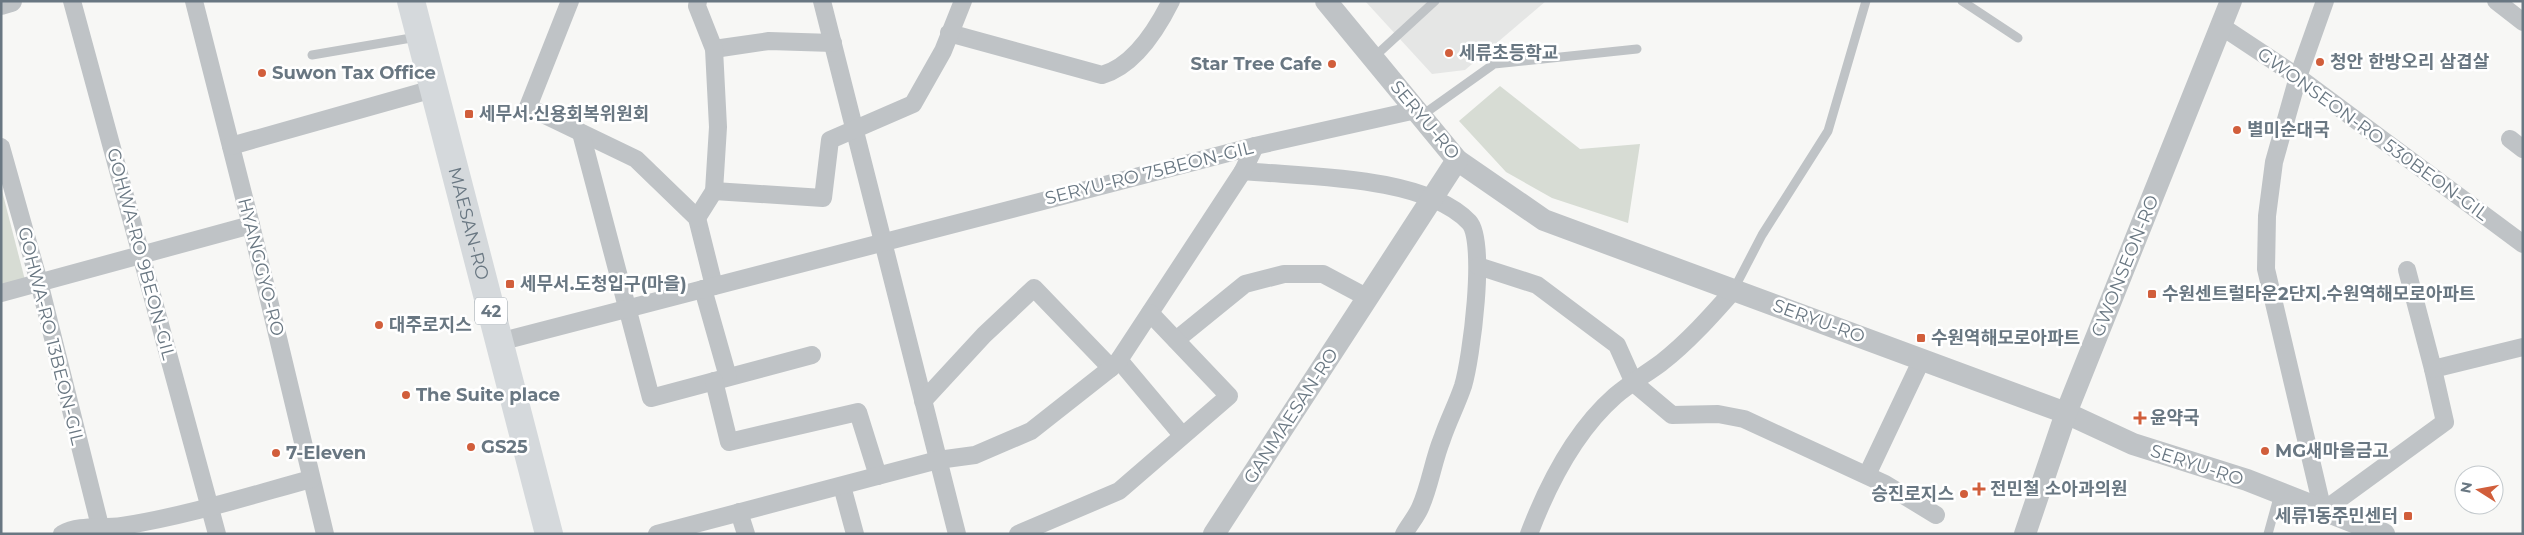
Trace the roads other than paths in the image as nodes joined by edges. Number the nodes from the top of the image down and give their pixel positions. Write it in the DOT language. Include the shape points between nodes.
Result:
graph roads {
  1 [pos="11,1"];
  2 [pos="72,1"];
  3 [pos="194,1"];
  4 [pos="411,1"];
  5 [pos="570,1"];
  6 [pos="698,1"];
  7 [pos="822,1"];
  8 [pos="963,1"];
  9 [pos="1171,1"];
  10 [pos="1326,1"];
  11 [pos="1435,1"];
  12 [pos="1866,1"];
  13 [pos="1962,1"];
  14 [pos="2232,1"];
  15 [pos="2325,1"];
  16 [pos="2496,1"];
  17 [pos="1,4"];
  18 [pos="2523,22"];
  19 [pos="2222,26"];
  20 [pos="949,34"];
  21 [pos="420,37"];
  22 [pos="2018,38"];
  23 [pos="833,43"];
  24 [pos="714,49"];
  25 [pos="1637,49"];
  26 [pos="312,55"];
  27 [pos="1373,58"];
  28 [pos="2298,77"];
  29 [pos="433,89"];
  30 [pos="1419,113"];
  31 [pos="854,129"];
  32 [pos="580,133"];
  33 [pos="230,146"];
  34 [pos="1255,146"];
  35 [pos="1,147"];
  36 [pos="1457,160"];
  37 [pos="4,165"];
  38 [pos="1243,171"];
  39 [pos="714,191"];
  40 [pos="1433,197"];
  41 [pos="697,218"];
  42 [pos="251,225"];
  43 [pos="883,242"];
  44 [pos="2523,244"];
  45 [pos="141,255"];
  46 [pos="1478,266"];
  47 [pos="2406,270"];
  48 [pos="39,282"];
  49 [pos="709,287"];
  50 [pos="1734,290"];
  51 [pos="1,293"];
  52 [pos="1368,298"];
  53 [pos="626,309"];
  54 [pos="1150,313"];
  55 [pos="1176,340"];
  56 [pos="499,342"];
  57 [pos="2523,346"];
  58 [pos="812,355"];
  59 [pos="1922,359"];
  60 [pos="1115,364"];
  61 [pos="2433,369"];
  62 [pos="721,379"];
  63 [pos="1634,383"];
  64 [pos="923,400"];
  65 [pos="2066,413"];
  66 [pos="1182,435"];
  67 [pos="938,460"];
  68 [pos="1867,475"];
  69 [pos="878,476"];
  70 [pos="311,479"];
  71 [pos="842,486"];
  72 [pos="2279,494"];
  73 [pos="209,507"];
  74 [pos="2323,511"];
  75 [pos="739,512"];
  76 [pos="1936,515"];
  77 [pos="101,530"];
  78 [pos="62,534"];
  79 [pos="217,534"];
  80 [pos="325,534"];
  81 [pos="549,534"];
  82 [pos="657,534"];
  83 [pos="746,534"];
  84 [pos="855,534"];
  85 [pos="957,534"];
  86 [pos="1018,534"];
  87 [pos="1214,534"];
  88 [pos="1404,534"];
  89 [pos="1529,534"];
  90 [pos="2025,534"];
  91 [pos="2268,534"];
  92 [pos="2384,534"];
  1 -- 17 [label="street"];
  2 -- 45 [label="street, GOHWA-RO 9BEON-GIL"];
  3 -- 33 [label="street, HYANGGYO-RO"];
  4 -- 21 [label="main road, MAESAN-RO / 42"];
  5 -- 32 [label="street" via="528,107"];
  6 -- 24 [label="street" via="697,6"];
  7 -- 23 [label="street"];
  8 -- 20 [label="street"];
  9 -- 20 [label="street" via="1161,21 1132,57 1115,72 1102,75"];
  10 -- 27 [label="street, SERYU-RO"];
  11 -- 27 [label="lane"];
  12 -- 50 [label="lane" via="1828,131 1762,235"];
  13 -- 22 [label="lane"];
  14 -- 19 [label="street, GWONSEON-RO"];
  15 -- 28 [label="street"];
  16 -- 18 [label="street"];
  19 -- 28 [label="street, GWONSEON-RO 530BEON-GIL"];
  19 -- 65 [label="street, GWONSEON-RO"];
  20 -- 31 [label="street" via="913,104"];
  21 -- 26 [label="lane"];
  21 -- 29 [label="main road, MAESAN-RO / 42"];
  23 -- 24 [label="street" via="769,41"];
  23 -- 31 [label="street"];
  24 -- 39 [label="street" via="718,127"];
  25 -- 30 [label="lane" via="1494,64"];
  27 -- 30 [label="street, SERYU-RO"];
  28 -- 44 [label="street, GWONSEON-RO 530BEON-GIL"];
  28 -- 74 [label="street" via="2274,162 2267,216 2266,269"];
  29 -- 33 [label="street"];
  29 -- 56 [label="main road, MAESAN-RO / 42"];
  30 -- 34 [label="street, SERYU-RO 75BEON-GIL"];
  30 -- 36 [label="street, SERYU-RO"];
  31 -- 39 [label="street" via="830,140 823,198"];
  31 -- 43 [label="street"];
  32 -- 41 [label="street" via="636,159"];
  32 -- 53 [label="street"];
  33 -- 42 [label="street, HYANGGYO-RO"];
  34 -- 38 [label="street"];
  34 -- 43 [label="street, SERYU-RO 75BEON-GIL"];
  35 -- 37 [label="street, GOHWA-RO 13BEON-GIL"];
  36 -- 40 [label="street, GANMAESAN-RO"];
  36 -- 50 [label="street, SERYU-RO" via="1544,220"];
  37 -- 48 [label="street, GOHWA-RO 13BEON-GIL"];
  38 -- 40 [label="street" via="1339,179 1402,188"];
  38 -- 54 [label="street"];
  39 -- 41 [label="street"];
  40 -- 46 [label="street" via="1470,223"];
  40 -- 52 [label="street, GANMAESAN-RO"];
  41 -- 49 [label="street"];
  42 -- 45 [label="street"];
  42 -- 70 [label="street, HYANGGYO-RO"];
  43 -- 49 [label="street, SERYU-RO 75BEON-GIL"];
  43 -- 64 [label="street"];
  45 -- 48 [label="street"];
  45 -- 73 [label="street, GOHWA-RO 9BEON-GIL"];
  46 -- 63 [label="street" via="1537,285 1564,304 1617,345"];
  46 -- 88 [label="street" via="1473,335 1463,385 1441,440 1420,509"];
  47 -- 61 [label="street"];
  48 -- 51 [label="street"];
  48 -- 77 [label="street, GOHWA-RO 13BEON-GIL"];
  49 -- 53 [label="street, SERYU-RO 75BEON-GIL"];
  49 -- 62 [label="street"];
  50 -- 59 [label="street, SERYU-RO"];
  50 -- 63 [label="street" via="1663,361"];
  52 -- 55 [label="street" via="1323,274 1284,274 1245,284"];
  52 -- 87 [label="street, GANMAESAN-RO"];
  53 -- 56 [label="street, SERYU-RO 75BEON-GIL"];
  53 -- 62 [label="street" via="651,398"];
  54 -- 55 [label="street"];
  54 -- 60 [label="street"];
  55 -- 66 [label="street" via="1229,396"];
  56 -- 81 [label="main road, MAESAN-RO / 42"];
  57 -- 61 [label="street"];
  58 -- 62 [label="street"];
  59 -- 65 [label="street, SERYU-RO"];
  59 -- 68 [label="street"];
  60 -- 64 [label="street" via="1034,288"];
  60 -- 66 [label="street"];
  60 -- 67 [label="street" via="1031,431 975,455"];
  61 -- 74 [label="street" via="2446,422"];
  62 -- 69 [label="street" via="729,442 858,412"];
  63 -- 68 [label="street" via="1672,415 1718,414 1744,419"];
  63 -- 89 [label="street" via="1615,396 1575,443 1546,491"];
  64 -- 67 [label="street"];
  65 -- 72 [label="street, SERYU-RO" via="2133,444 2246,480"];
  65 -- 90 [label="street, GWONSEON-RO"];
  66 -- 86 [label="street" via="1119,490"];
  67 -- 69 [label="street"];
  67 -- 85 [label="street"];
  68 -- 76 [label="street"];
  69 -- 71 [label="street"];
  70 -- 73 [label="street"];
  70 -- 80 [label="street, HYANGGYO-RO"];
  71 -- 75 [label="street"];
  71 -- 84 [label="street"];
  72 -- 74 [label="street, SERYU-RO"];
  72 -- 91 [label="lane"];
  73 -- 77 [label="street"];
  73 -- 79 [label="street, GOHWA-RO 9BEON-GIL"];
  74 -- 92 [label="street, SERYU-RO"];
  75 -- 82 [label="street"];
  75 -- 83 [label="street"];
  77 -- 78 [label="street" via="70,529"];
}
